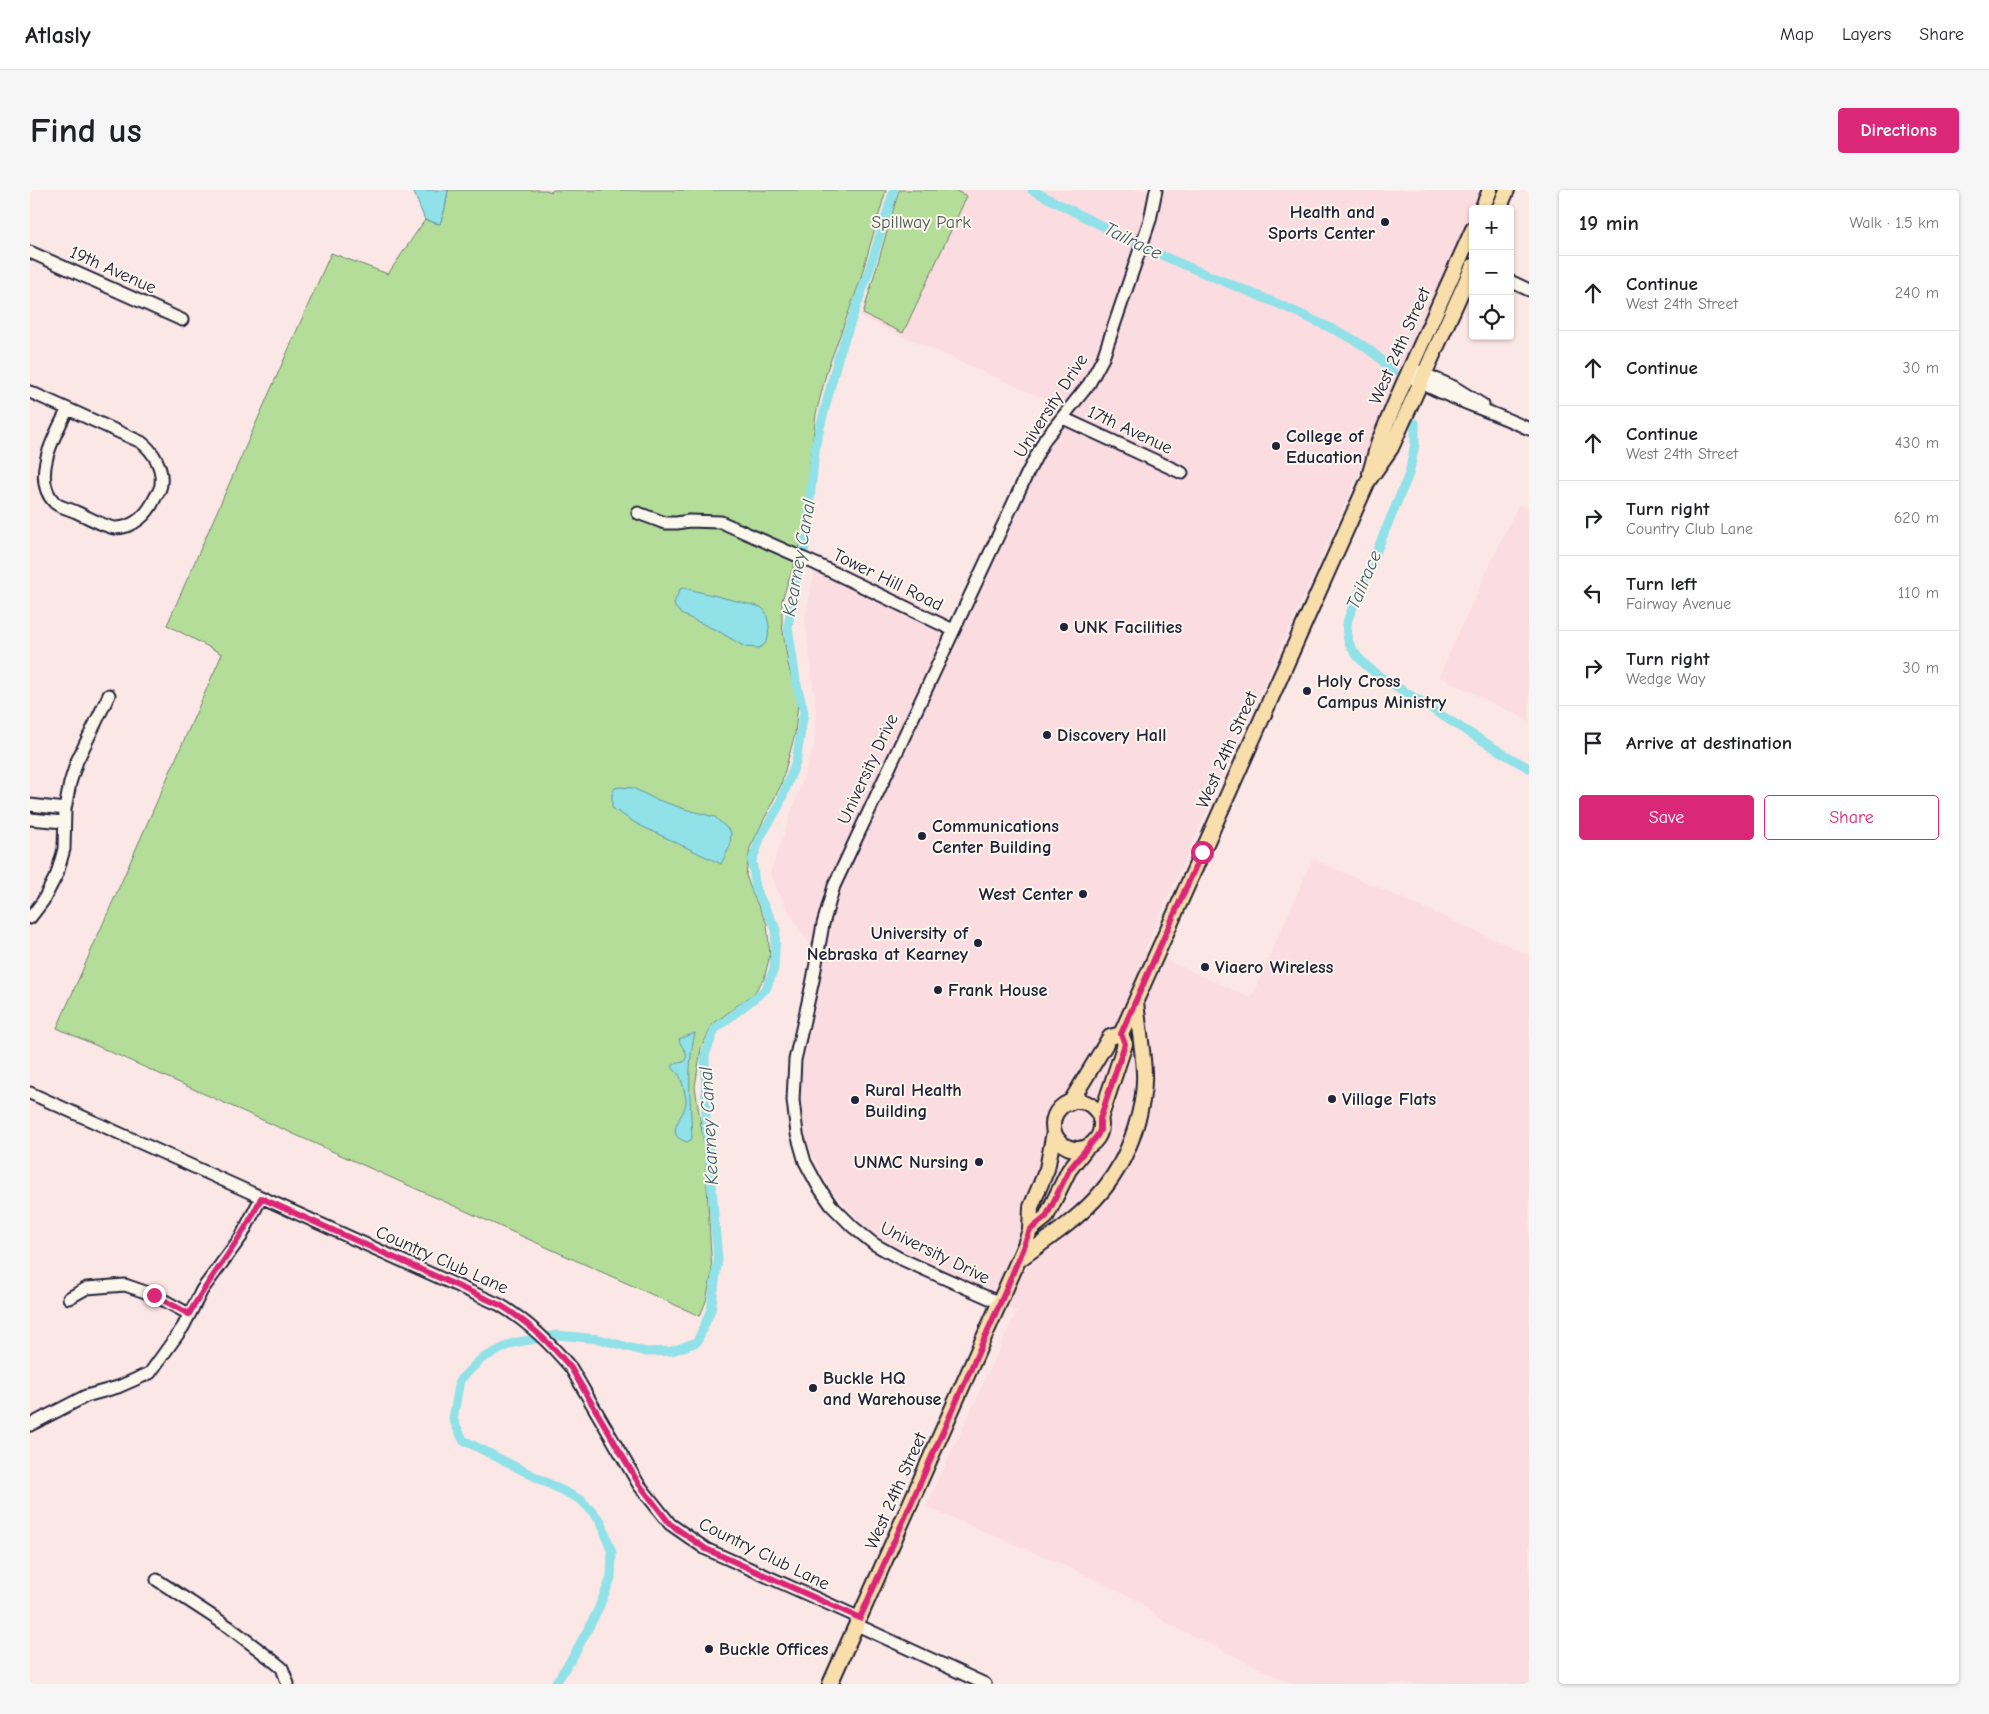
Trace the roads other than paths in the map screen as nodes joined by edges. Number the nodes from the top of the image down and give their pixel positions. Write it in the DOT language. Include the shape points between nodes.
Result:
graph roads {
  1 [pos="1156,190"];
  2 [pos="1490,190"];
  3 [pos="1507,190"];
  4 [pos="1484,205"];
  5 [pos="1501,205"];
  6 [pos="1469,237"];
  7 [pos="1463,250"];
  8 [pos="30,252"];
  9 [pos="1469,258"];
  10 [pos="1469,273"];
  11 [pos="1514,283"];
  12 [pos="1529,290"];
  13 [pos="182,320"];
  14 [pos="1408,371"];
  15 [pos="1423,378"];
  16 [pos="30,392"];
  17 [pos="68,409"];
  18 [pos="1063,418"];
  19 [pos="1529,429"];
  20 [pos="1182,473"];
  21 [pos="1368,481"];
  22 [pos="638,514"];
  23 [pos="953,630"];
  24 [pos="109,695"];
  25 [pos="30,805"];
  26 [pos="65,809"];
  27 [pos="30,819"];
  28 [pos="64,822"];
  29 [pos="30,918"];
  30 [pos="1136,1000"];
  31 [pos="1121,1034"];
  32 [pos="30,1093"];
  33 [pos="1070,1103"];
  34 [pos="1100,1119"];
  35 [pos="1054,1132"];
  36 [pos="1087,1147"];
  37 [pos="261,1198"];
  38 [pos="1030,1230"];
  39 [pos="1019,1260"];
  40 [pos="69,1298"];
  41 [pos="1000,1303"];
  42 [pos="189,1314"];
  43 [pos="30,1425"];
  44 [pos="157,1580"];
  45 [pos="858,1622"];
  46 [pos="288,1684"];
  47 [pos="830,1684"];
  48 [pos="985,1684"];
  1 -- 18 [label="street, University Drive" via="1146,232 1103,358 1089,384"];
  2 -- 4 [label="main road"];
  3 -- 5 [label="main road"];
  6 -- 7 [label="main road, West 24th Street"];
  7 -- 9 [label="street"];
  7 -- 14 [label="main road, West 24th Street"];
  8 -- 13 [label="street, 19th Avenue"];
  10 -- 15 [label="main road, West 24th Street"];
  11 -- 12 [label="street"];
  14 -- 15 [label="street"];
  14 -- 21 [label="main road, West 24th Street" via="1379,441"];
  15 -- 19 [label="street" via="1451,398"];
  15 -- 21 [label="main road, West 24th Street" via="1391,448"];
  16 -- 17 [label="street"];
  17 -- 17 [label="street" via="47,451 41,471 44,488 55,503 114,528 141,519 151,508 162,485 161,472 150,448"];
  18 -- 20 [label="street, 17th Avenue"];
  18 -- 23 [label="street, University Drive" via="1045,439"];
  21 -- 30 [label="main road, West 24th Street"];
  22 -- 23 [label="street, Tower Hill Road" via="665,523 689,520 721,522"];
  23 -- 41 [label="street, University Drive" via="834,886 822,924 795,1060 793,1100 797,1134 805,1162 841,1216 886,1252"];
  24 -- 26 [label="street" via="77,761"];
  25 -- 26 [label="street"];
  26 -- 28 [label="street"];
  27 -- 28 [label="street"];
  28 -- 29 [label="street" via="64,849 58,874"];
  30 -- 31 [label="main road, West 24th Street"];
  30 -- 39 [label="main road" via="1144,1089 1142,1107 1128,1150 1114,1176 1092,1204"];
  31 -- 33 [label="main road, West 24th Street" via="1110,1037"];
  31 -- 34 [label="main road, West 24th Street" via="1125,1044"];
  32 -- 37 [label="street, Country Club Lane"];
  33 -- 34 [label="main road" via="1087,1104"];
  33 -- 35 [label="main road" via="1057,1112"];
  34 -- 36 [label="main road" via="1100,1130"];
  35 -- 36 [label="main road" via="1067,1147"];
  35 -- 38 [label="main road, West 24th Street" via="1047,1169 1031,1207"];
  36 -- 38 [label="main road, West 24th Street" via="1069,1170 1046,1217"];
  37 -- 42 [label="street" via="241,1237 202,1290"];
  37 -- 45 [label="street, Country Club Lane" via="516,1314 571,1368 639,1484 670,1524 706,1549"];
  38 -- 39 [label="main road, West 24th Street"];
  39 -- 41 [label="main road, West 24th Street"];
  40 -- 42 [label="street" via="87,1288 125,1285 154,1295"];
  41 -- 45 [label="main road, West 24th Street"];
  42 -- 43 [label="street" via="150,1373 86,1396"];
  44 -- 46 [label="street" via="271,1658 282,1668"];
  45 -- 47 [label="main road, West 24th Street"];
  45 -- 48 [label="street, Country Club Lane"];
}
